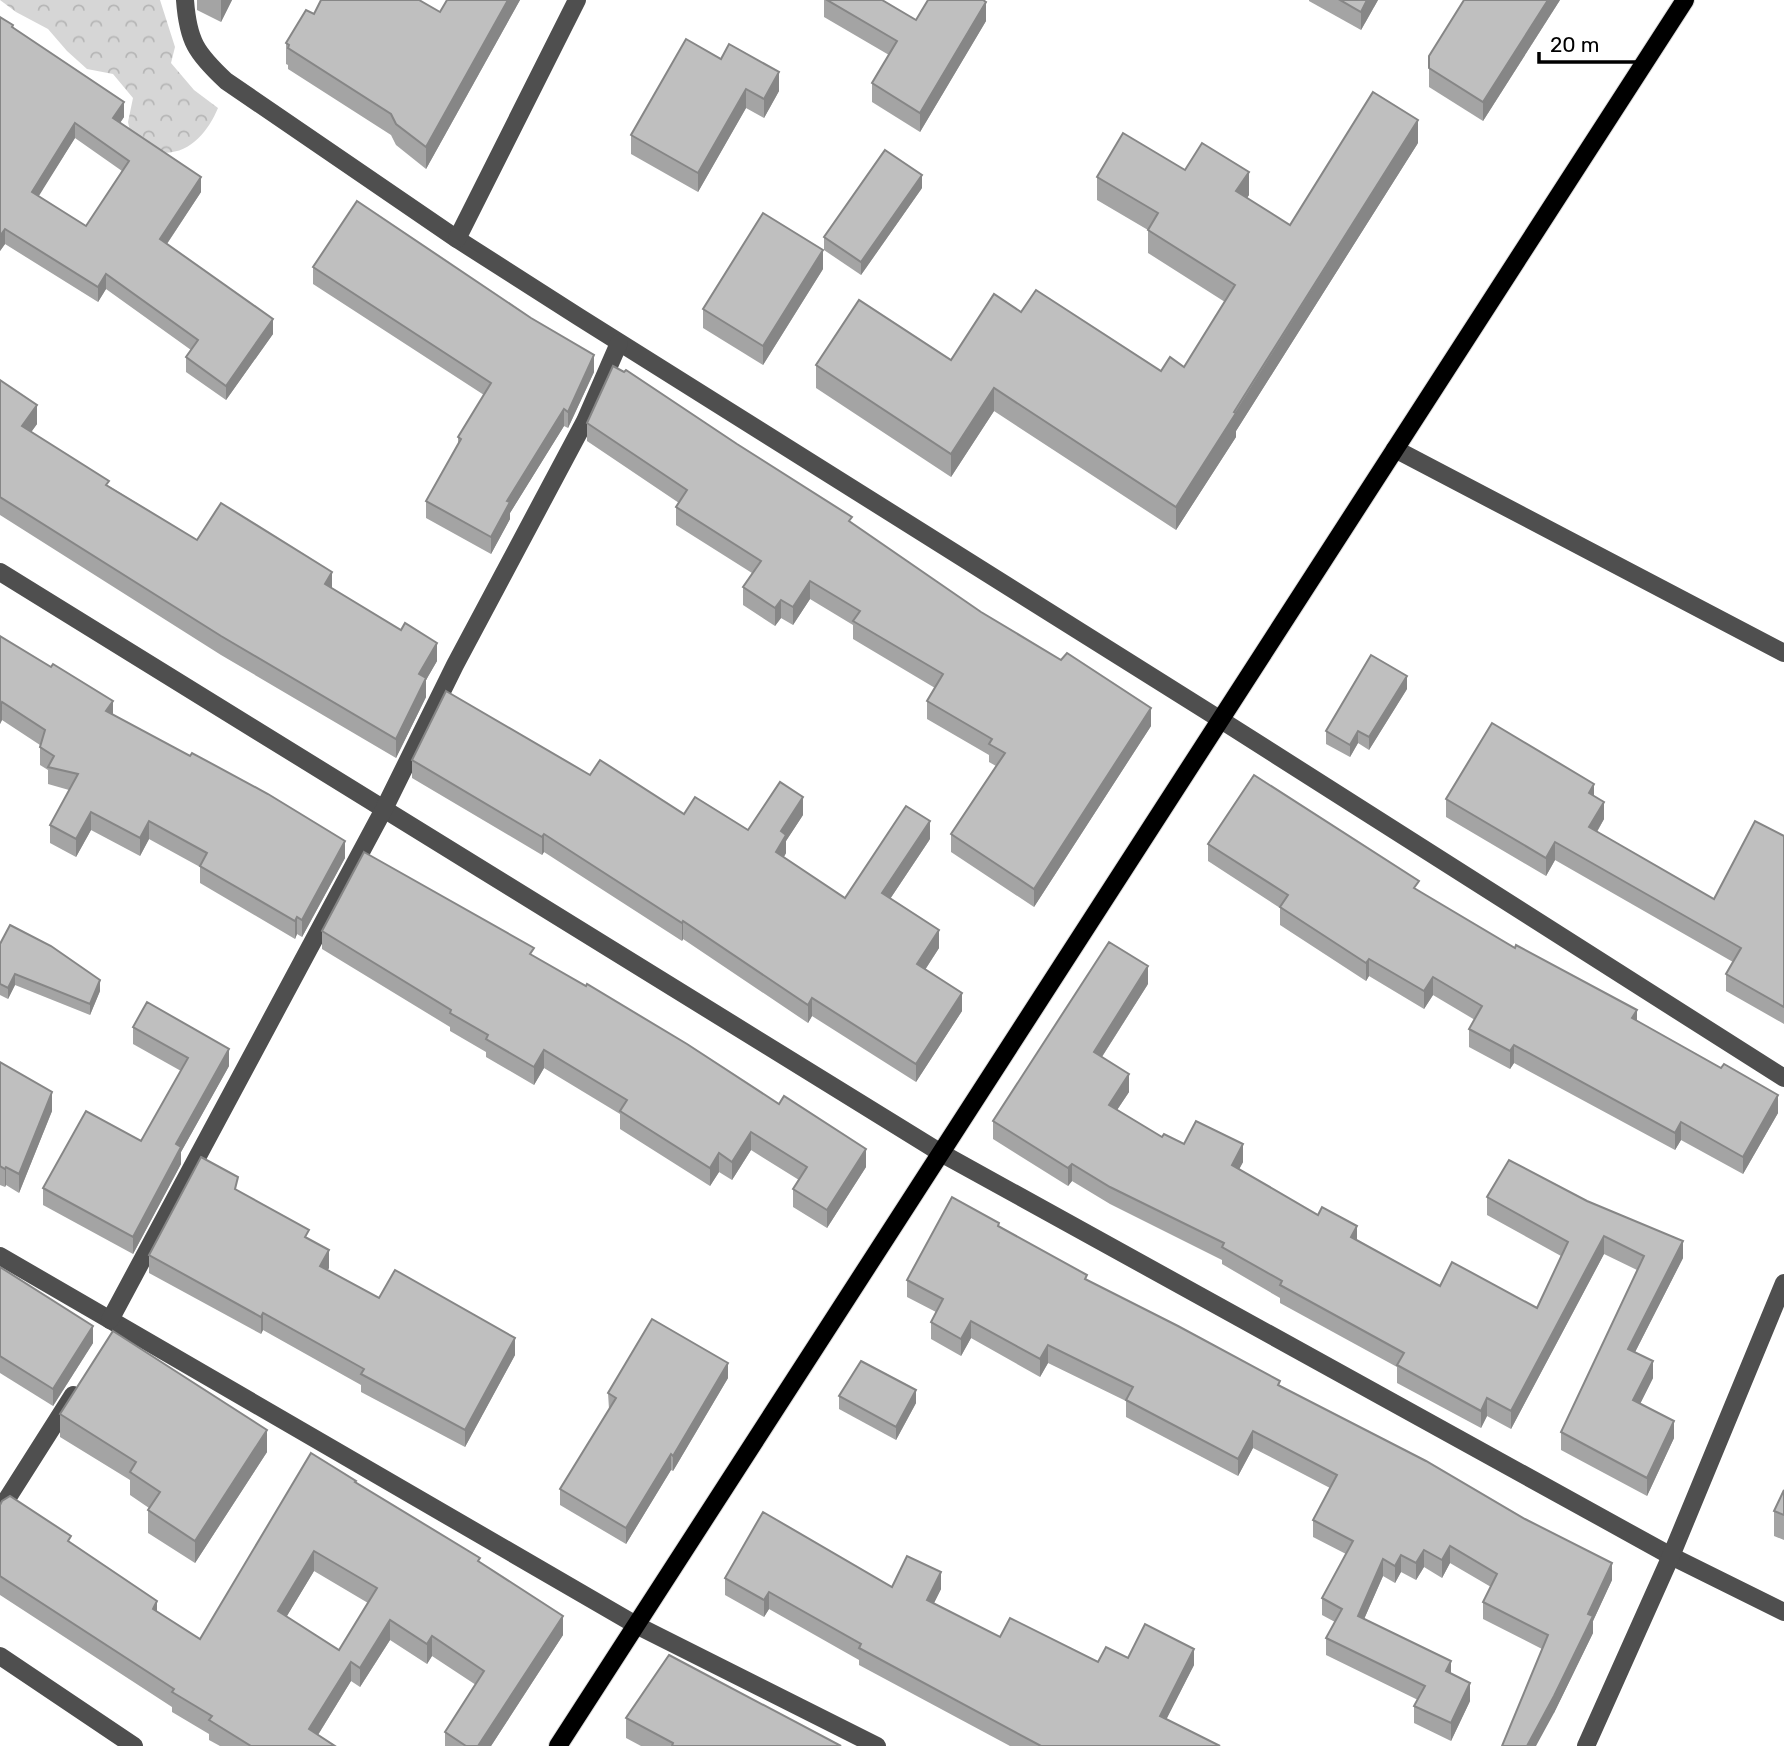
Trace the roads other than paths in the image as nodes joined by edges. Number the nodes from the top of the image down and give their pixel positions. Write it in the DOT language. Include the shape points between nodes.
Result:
graph roads {
  1 [pos="185,0"];
  2 [pos="576,0"];
  3 [pos="1685,0"];
  4 [pos="457,239"];
  5 [pos="619,343"];
  6 [pos="1395,449"];
  7 [pos="0,572"];
  8 [pos="1784,653"];
  9 [pos="1221,720"];
  10 [pos="383,809"];
  11 [pos="1784,1078"];
  12 [pos="941,1153"];
  13 [pos="0,1256"];
  14 [pos="1784,1283"];
  15 [pos="113,1327"];
  16 [pos="81,1383"];
  17 [pos="0,1510"];
  18 [pos="1671,1556"];
  19 [pos="1784,1612"];
  20 [pos="636,1625"];
  21 [pos="0,1656"];
  22 [pos="134,1746"];
  23 [pos="558,1746"];
  24 [pos="877,1746"];
  25 [pos="1587,1746"];
  1 -- 4 [label="street" via="187,28 203,60 226,81"];
  2 -- 4 [label="street"];
  3 -- 6 [label="main road"];
  4 -- 5 [label="street"];
  5 -- 9 [label="street"];
  5 -- 10 [label="street" via="585,421"];
  6 -- 8 [label="street"];
  6 -- 9 [label="main road"];
  7 -- 10 [label="street"];
  9 -- 11 [label="street"];
  9 -- 12 [label="main road"];
  10 -- 12 [label="street"];
  10 -- 15 [label="street"];
  12 -- 18 [label="street"];
  12 -- 20 [label="main road"];
  13 -- 15 [label="street"];
  14 -- 18 [label="street"];
  15 -- 20 [label="street"];
  16 -- 17 [label="street"];
  18 -- 19 [label="street"];
  18 -- 25 [label="street"];
  20 -- 23 [label="main road"];
  20 -- 24 [label="street"];
  21 -- 22 [label="street"];
}
